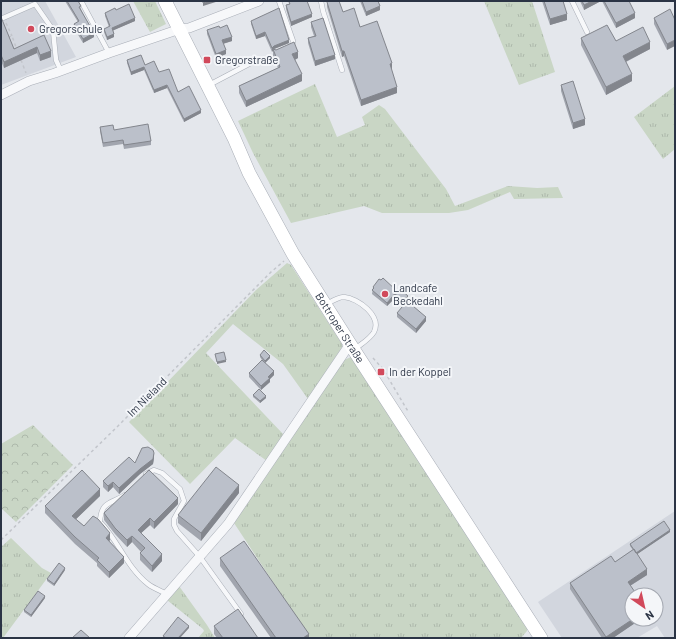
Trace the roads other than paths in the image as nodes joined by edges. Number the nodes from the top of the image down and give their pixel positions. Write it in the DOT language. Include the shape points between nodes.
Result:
graph roads {
  1 [pos="81,1"];
  2 [pos="165,1"];
  3 [pos="259,1"];
  4 [pos="279,1"];
  5 [pos="321,1"];
  6 [pos="572,1"];
  7 [pos="3,18"];
  8 [pos="180,30"];
  9 [pos="587,32"];
  10 [pos="286,49"];
  11 [pos="109,53"];
  12 [pos="249,64"];
  13 [pos="342,70"];
  14 [pos="60,71"];
  15 [pos="207,86"];
  16 [pos="1,95"];
  17 [pos="326,305"];
  18 [pos="355,346"];
  19 [pos="142,477"];
  20 [pos="130,491"];
  21 [pos="200,557"];
  22 [pos="167,594"];
  23 [pos="245,619"];
  24 [pos="537,636"];
  25 [pos="129,638"];
  1 -- 11 [label="lane"];
  2 -- 8 [label="main road, Bottroper Straße"];
  3 -- 8 [label="street"];
  4 -- 10 [label="lane" via="293,41 291,47"];
  5 -- 13 [label="lane"];
  6 -- 9 [label="lane"];
  7 -- 14 [label="lane" via="35,4 52,30"];
  8 -- 11 [label="street"];
  8 -- 15 [label="main road, Bottroper Straße"];
  11 -- 14 [label="street"];
  12 -- 15 [label="lane"];
  14 -- 16 [label="street" via="30,81"];
  15 -- 17 [label="main road, Bottroper Straße" via="293,254"];
  17 -- 18 [label="main road, Bottroper Straße"];
  17 -- 18 [label="lane" via="343,297 352,299 369,311 376,327 373,333"];
  18 -- 21 [label="street" via="328,376 228,524"];
  18 -- 24 [label="main road, Bottroper Straße"];
  19 -- 21 [label="lane" via="154,470 162,472 180,489 184,501 174,519 174,525"];
  20 -- 22 [label="lane" via="108,503 102,510 100,522 109,531 133,569 148,584"];
  21 -- 22 [label="street"];
  21 -- 23 [label="lane"];
  22 -- 25 [label="street"];
}
